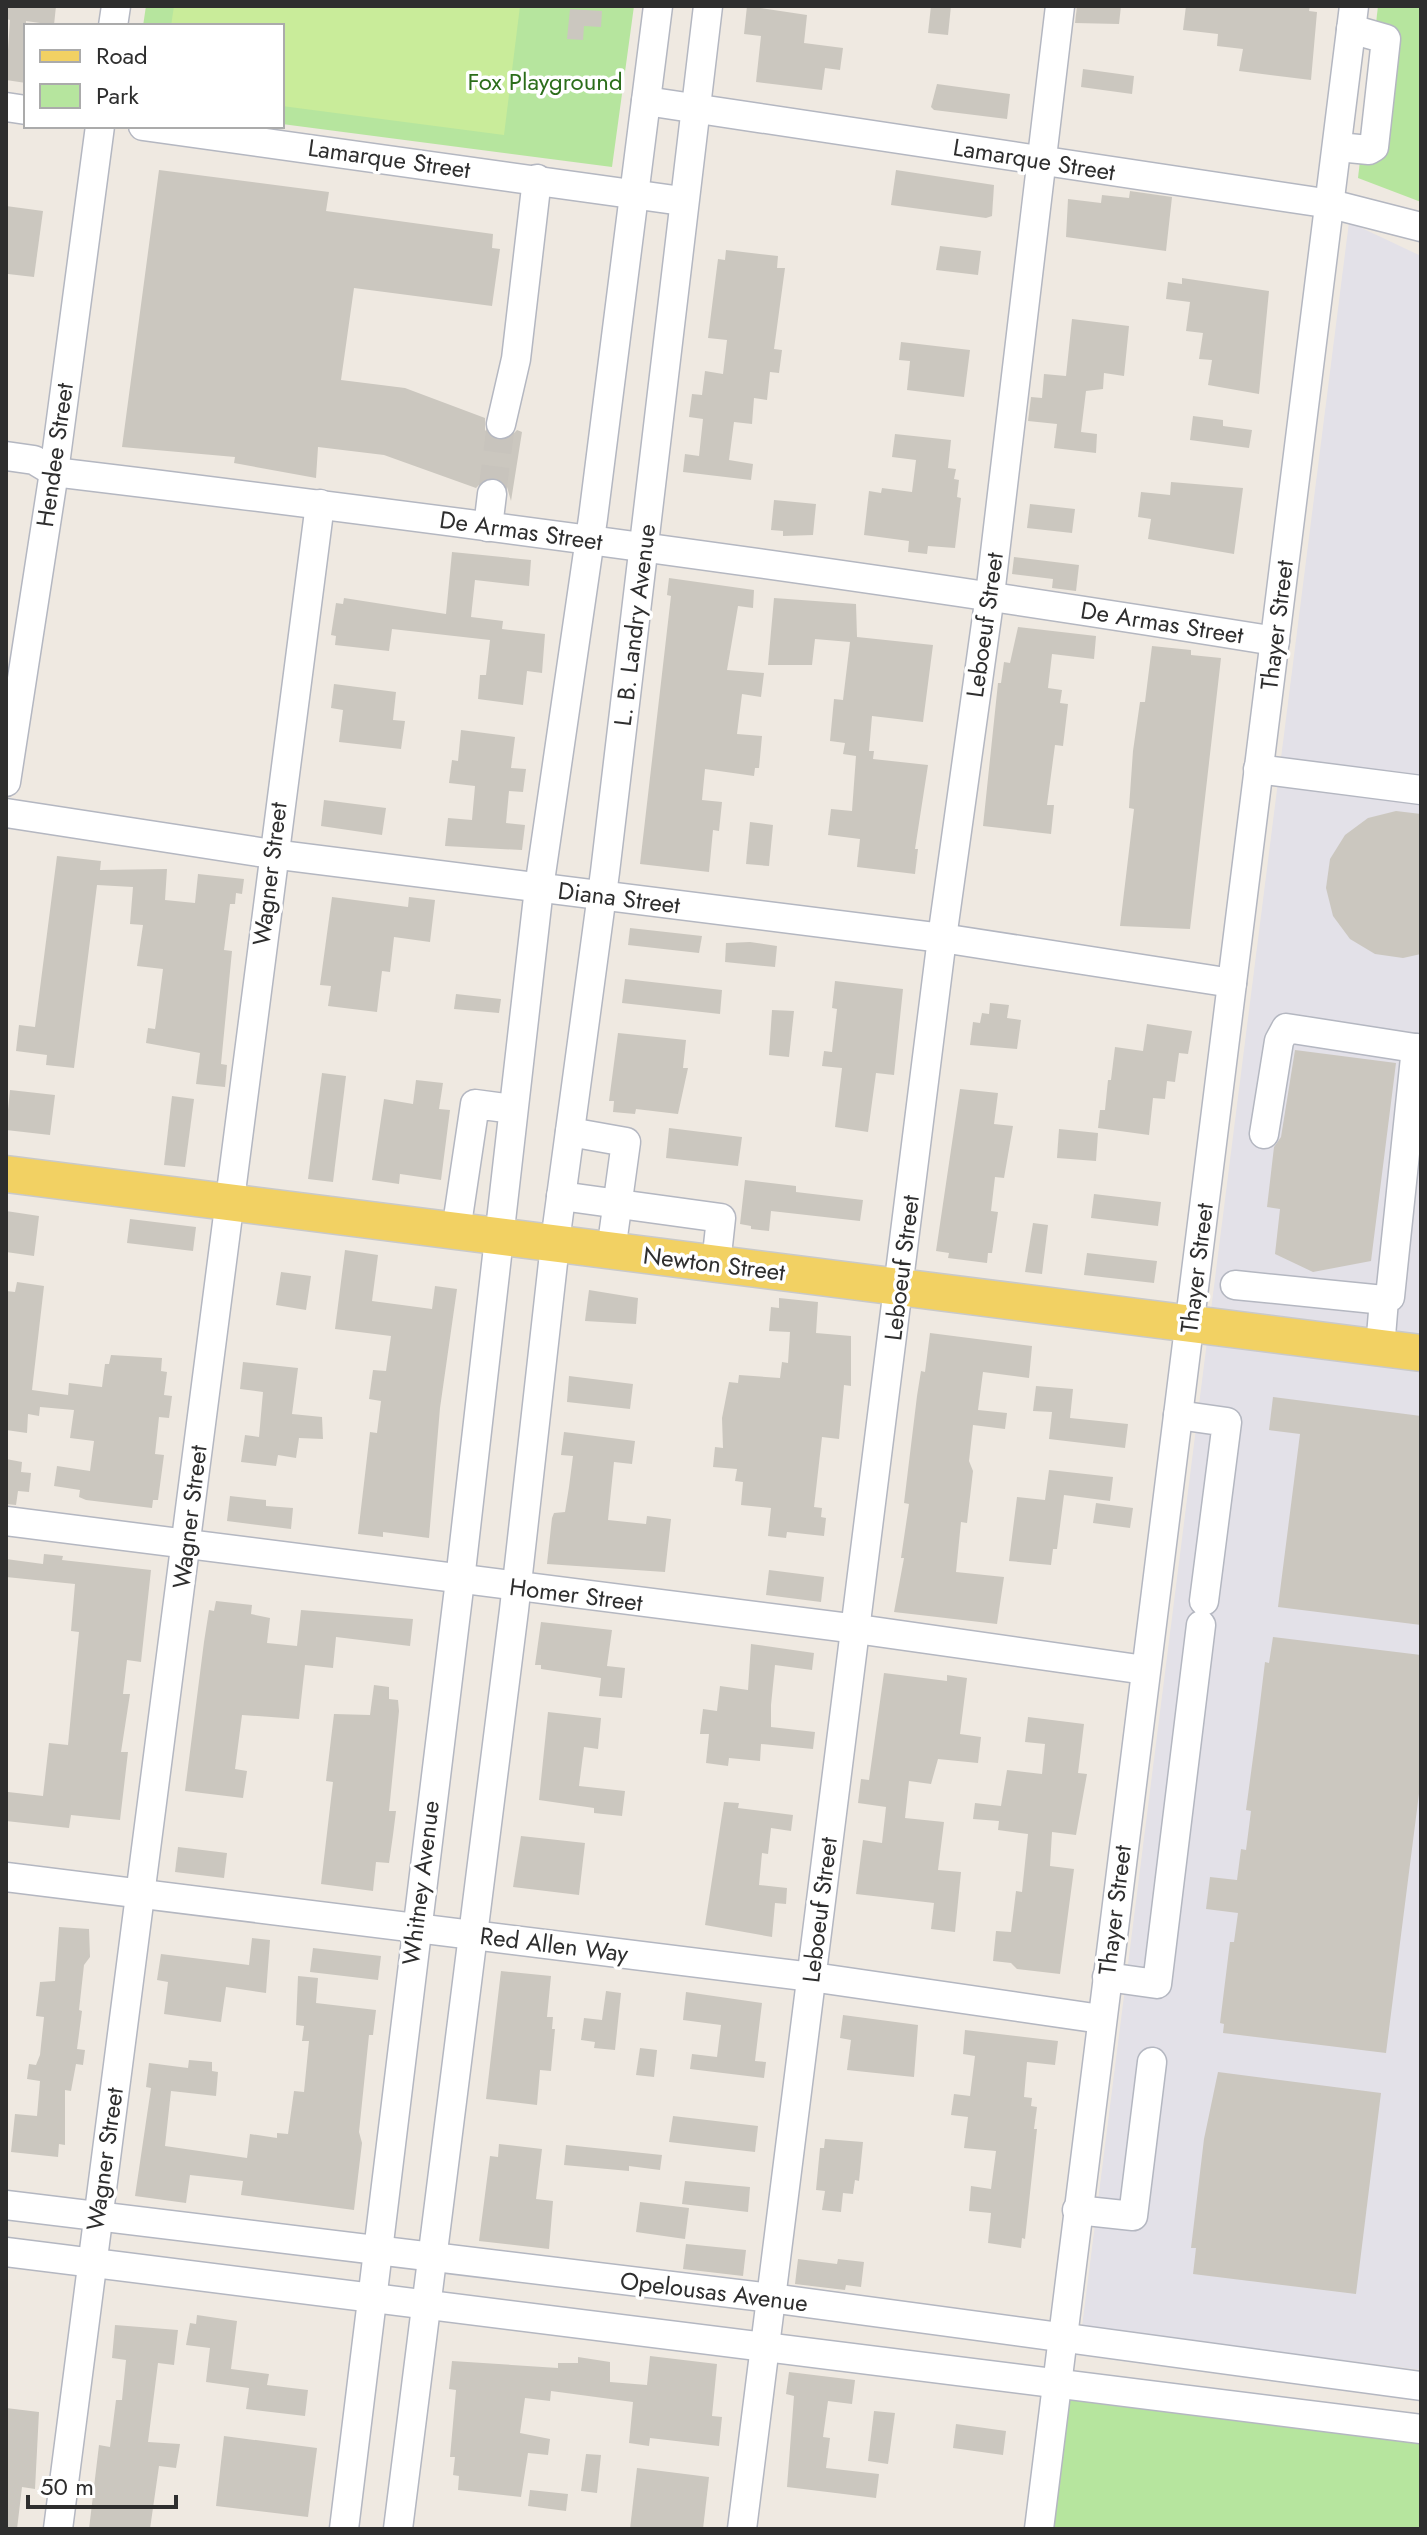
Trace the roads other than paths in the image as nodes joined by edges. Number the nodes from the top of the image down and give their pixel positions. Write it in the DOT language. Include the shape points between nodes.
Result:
graph roads {
  1 [pos="658,6"];
  2 [pos="708,6"];
  3 [pos="1060,6"];
  4 [pos="1352,17"];
  5 [pos="646,101"];
  6 [pos="695,108"];
  7 [pos="100,128"];
  8 [pos="158,128"];
  9 [pos="1338,147"];
  10 [pos="1040,161"];
  11 [pos="537,179"];
  12 [pos="634,193"];
  13 [pos="682,201"];
  14 [pos="1331,204"];
  15 [pos="1421,227"];
  16 [pos="501,424"];
  17 [pos="6,456"];
  18 [pos="54,472"];
  19 [pos="492,494"];
  20 [pos="320,504"];
  21 [pos="488,527"];
  22 [pos="589,540"];
  23 [pos="644,548"];
  24 [pos="990,595"];
  25 [pos="1275,641"];
  26 [pos="1258,769"];
  27 [pos="6,782"];
  28 [pos="1421,790"];
  29 [pos="6,813"];
  30 [pos="272,854"];
  31 [pos="539,888"];
  32 [pos="602,896"];
  33 [pos="942,938"];
  34 [pos="1232,983"];
  35 [pos="1418,1048"];
  36 [pos="513,1109"];
  37 [pos="570,1132"];
  38 [pos="1264,1134"];
  39 [pos="6,1174"];
  40 [pos="561,1196"];
  41 [pos="230,1203"];
  42 [pos="617,1203"];
  43 [pos="456,1231"];
  44 [pos="498,1237"];
  45 [pos="555,1244"];
  46 [pos="611,1251"];
  47 [pos="716,1264"];
  48 [pos="1235,1285"];
  49 [pos="900,1287"];
  50 [pos="1311,1294"];
  51 [pos="1384,1300"];
  52 [pos="1189,1324"];
  53 [pos="1306,1339"];
  54 [pos="1380,1348"];
  55 [pos="1421,1353"];
  56 [pos="1178,1415"];
  57 [pos="6,1521"];
  58 [pos="187,1544"];
  59 [pos="460,1580"];
  60 [pos="517,1588"];
  61 [pos="857,1629"];
  62 [pos="1145,1670"];
  63 [pos="6,1877"];
  64 [pos="140,1893"];
  65 [pos="415,1929"];
  66 [pos="473,1935"];
  67 [pos="812,1977"];
  68 [pos="1107,1977"];
  69 [pos="1101,2019"];
  70 [pos="1152,2062"];
  71 [pos="6,2205"];
  72 [pos="1077,2210"];
  73 [pos="98,2217"];
  74 [pos="377,2250"];
  75 [pos="6,2252"];
  76 [pos="430,2257"];
  77 [pos="92,2263"];
  78 [pos="372,2297"];
  79 [pos="771,2298"];
  80 [pos="424,2303"];
  81 [pos="1062,2339"];
  82 [pos="766,2346"];
  83 [pos="1057,2384"];
  84 [pos="1421,2386"];
  85 [pos="1421,2429"];
  86 [pos="58,2529"];
  87 [pos="344,2529"];
  88 [pos="398,2529"];
  89 [pos="742,2529"];
  90 [pos="1039,2529"];
  1 -- 5 [label="street"];
  2 -- 6 [label="street, L. B. Landry Avenue"];
  3 -- 10 [label="street, Leboeuf Street"];
  4 -- 9 [label="street, Thayer Street"];
  4 -- 9 [label="street" via="1386,39 1374,147"];
  5 -- 6 [label="street, Lamarque Street"];
  5 -- 12 [label="street"];
  6 -- 10 [label="street, Lamarque Street"];
  6 -- 13 [label="street, L. B. Landry Avenue"];
  7 -- 18 [label="street, Hendee Street"];
  8 -- 11 [label="street, Lamarque Street"];
  9 -- 14 [label="street, Thayer Street"];
  10 -- 14 [label="street, Lamarque Street"];
  10 -- 24 [label="street, Leboeuf Street"];
  11 -- 12 [label="street, Lamarque Street"];
  11 -- 16 [label="street" via="516,359"];
  12 -- 13 [label="street, Lamarque Street"];
  12 -- 22 [label="street"];
  13 -- 23 [label="street, L. B. Landry Avenue"];
  14 -- 15 [label="street, Lamarque Street"];
  14 -- 25 [label="street, Thayer Street"];
  17 -- 18 [label="street, De Armas Street" via="34,460"];
  18 -- 20 [label="street, De Armas Street"];
  18 -- 27 [label="street, Hendee Street"];
  19 -- 21 [label="street"];
  20 -- 21 [label="street, De Armas Street"];
  20 -- 30 [label="street, Wagner Street"];
  21 -- 22 [label="street, De Armas Street"];
  22 -- 23 [label="street, De Armas Street"];
  22 -- 31 [label="street"];
  23 -- 24 [label="street, De Armas Street"];
  23 -- 32 [label="street, L. B. Landry Avenue"];
  24 -- 25 [label="street, De Armas Street"];
  24 -- 33 [label="street, Leboeuf Street"];
  25 -- 26 [label="street, Thayer Street"];
  26 -- 28 [label="street"];
  26 -- 34 [label="street, Thayer Street"];
  29 -- 30 [label="street, Diana Street"];
  30 -- 31 [label="street, Diana Street"];
  30 -- 41 [label="street, Wagner Street"];
  31 -- 32 [label="street, Diana Street"];
  31 -- 36 [label="street"];
  32 -- 33 [label="street, Diana Street"];
  32 -- 37 [label="street, L. B. Landry Avenue"];
  33 -- 34 [label="street, Diana Street"];
  33 -- 49 [label="street, Leboeuf Street"];
  34 -- 52 [label="street, Thayer Street"];
  35 -- 38 [label="street" via="1286,1028 1279,1041"];
  35 -- 51 [label="street" via="1390,1297"];
  36 -- 43 [label="street" via="475,1104"];
  36 -- 44 [label="street"];
  37 -- 40 [label="street, L. B. Landry Avenue"];
  37 -- 42 [label="street" via="626,1142"];
  39 -- 41 [label="main road, Newton Street"];
  40 -- 42 [label="street"];
  40 -- 45 [label="street, L. B. Landry Avenue"];
  41 -- 43 [label="main road, Newton Street"];
  41 -- 58 [label="street, Wagner Street"];
  42 -- 46 [label="street"];
  42 -- 47 [label="street" via="721,1218"];
  43 -- 44 [label="main road, Newton Street"];
  44 -- 45 [label="main road, Newton Street"];
  44 -- 59 [label="street, Whitney Avenue"];
  45 -- 46 [label="main road, Newton Street"];
  45 -- 60 [label="street"];
  46 -- 47 [label="main road, Newton Street"];
  47 -- 49 [label="main road, Newton Street"];
  48 -- 50 [label="street"];
  49 -- 52 [label="main road, Newton Street"];
  49 -- 61 [label="street, Leboeuf Street"];
  50 -- 51 [label="street"];
  50 -- 53 [label="street"];
  51 -- 54 [label="street"];
  52 -- 53 [label="main road, Newton Street"];
  52 -- 56 [label="street, Thayer Street"];
  53 -- 54 [label="main road, Newton Street"];
  54 -- 55 [label="main road, Newton Street"];
  56 -- 62 [label="street, Thayer Street"];
  56 -- 68 [label="street" via="1227,1422 1157,1984"];
  57 -- 58 [label="street, Homer Street"];
  58 -- 59 [label="street, Homer Street"];
  58 -- 64 [label="street, Wagner Street"];
  59 -- 60 [label="street, Homer Street"];
  59 -- 65 [label="street, Whitney Avenue"];
  60 -- 61 [label="street, Homer Street"];
  60 -- 66 [label="street"];
  61 -- 62 [label="street, Homer Street"];
  61 -- 67 [label="street, Leboeuf Street"];
  62 -- 68 [label="street, Thayer Street"];
  63 -- 64 [label="street, Red Allen Way"];
  64 -- 65 [label="street, Red Allen Way"];
  64 -- 73 [label="street, Wagner Street"];
  65 -- 66 [label="street, Red Allen Way"];
  65 -- 74 [label="street, Whitney Avenue"];
  66 -- 67 [label="street, Red Allen Way"];
  66 -- 76 [label="street"];
  67 -- 69 [label="street, Red Allen Way"];
  67 -- 79 [label="street, Leboeuf Street"];
  68 -- 69 [label="street, Thayer Street"];
  69 -- 72 [label="street, Thayer Street"];
  70 -- 72 [label="street" via="1133,2216"];
  71 -- 73 [label="street, Opelousas Avenue"];
  72 -- 81 [label="street, Thayer Street"];
  73 -- 74 [label="street, Opelousas Avenue"];
  73 -- 77 [label="street, Wagner Street"];
  74 -- 76 [label="street, Opelousas Avenue"];
  74 -- 78 [label="street, Whitney Avenue"];
  75 -- 77 [label="street, Opelousas Avenue"];
  76 -- 79 [label="street, Opelousas Avenue"];
  76 -- 80 [label="street"];
  77 -- 78 [label="street, Opelousas Avenue"];
  77 -- 86 [label="street, Wagner Street"];
  78 -- 80 [label="street, Opelousas Avenue"];
  78 -- 87 [label="street, Whitney Avenue"];
  79 -- 81 [label="street, Opelousas Avenue"];
  79 -- 82 [label="street, Leboeuf Street"];
  80 -- 82 [label="street, Opelousas Avenue"];
  80 -- 88 [label="street"];
  81 -- 83 [label="street, Thayer Street"];
  81 -- 84 [label="street, Opelousas Avenue"];
  82 -- 83 [label="street, Opelousas Avenue"];
  82 -- 89 [label="street, Leboeuf Street"];
  83 -- 85 [label="street, Opelousas Avenue"];
  83 -- 90 [label="street, Thayer Street"];
}
